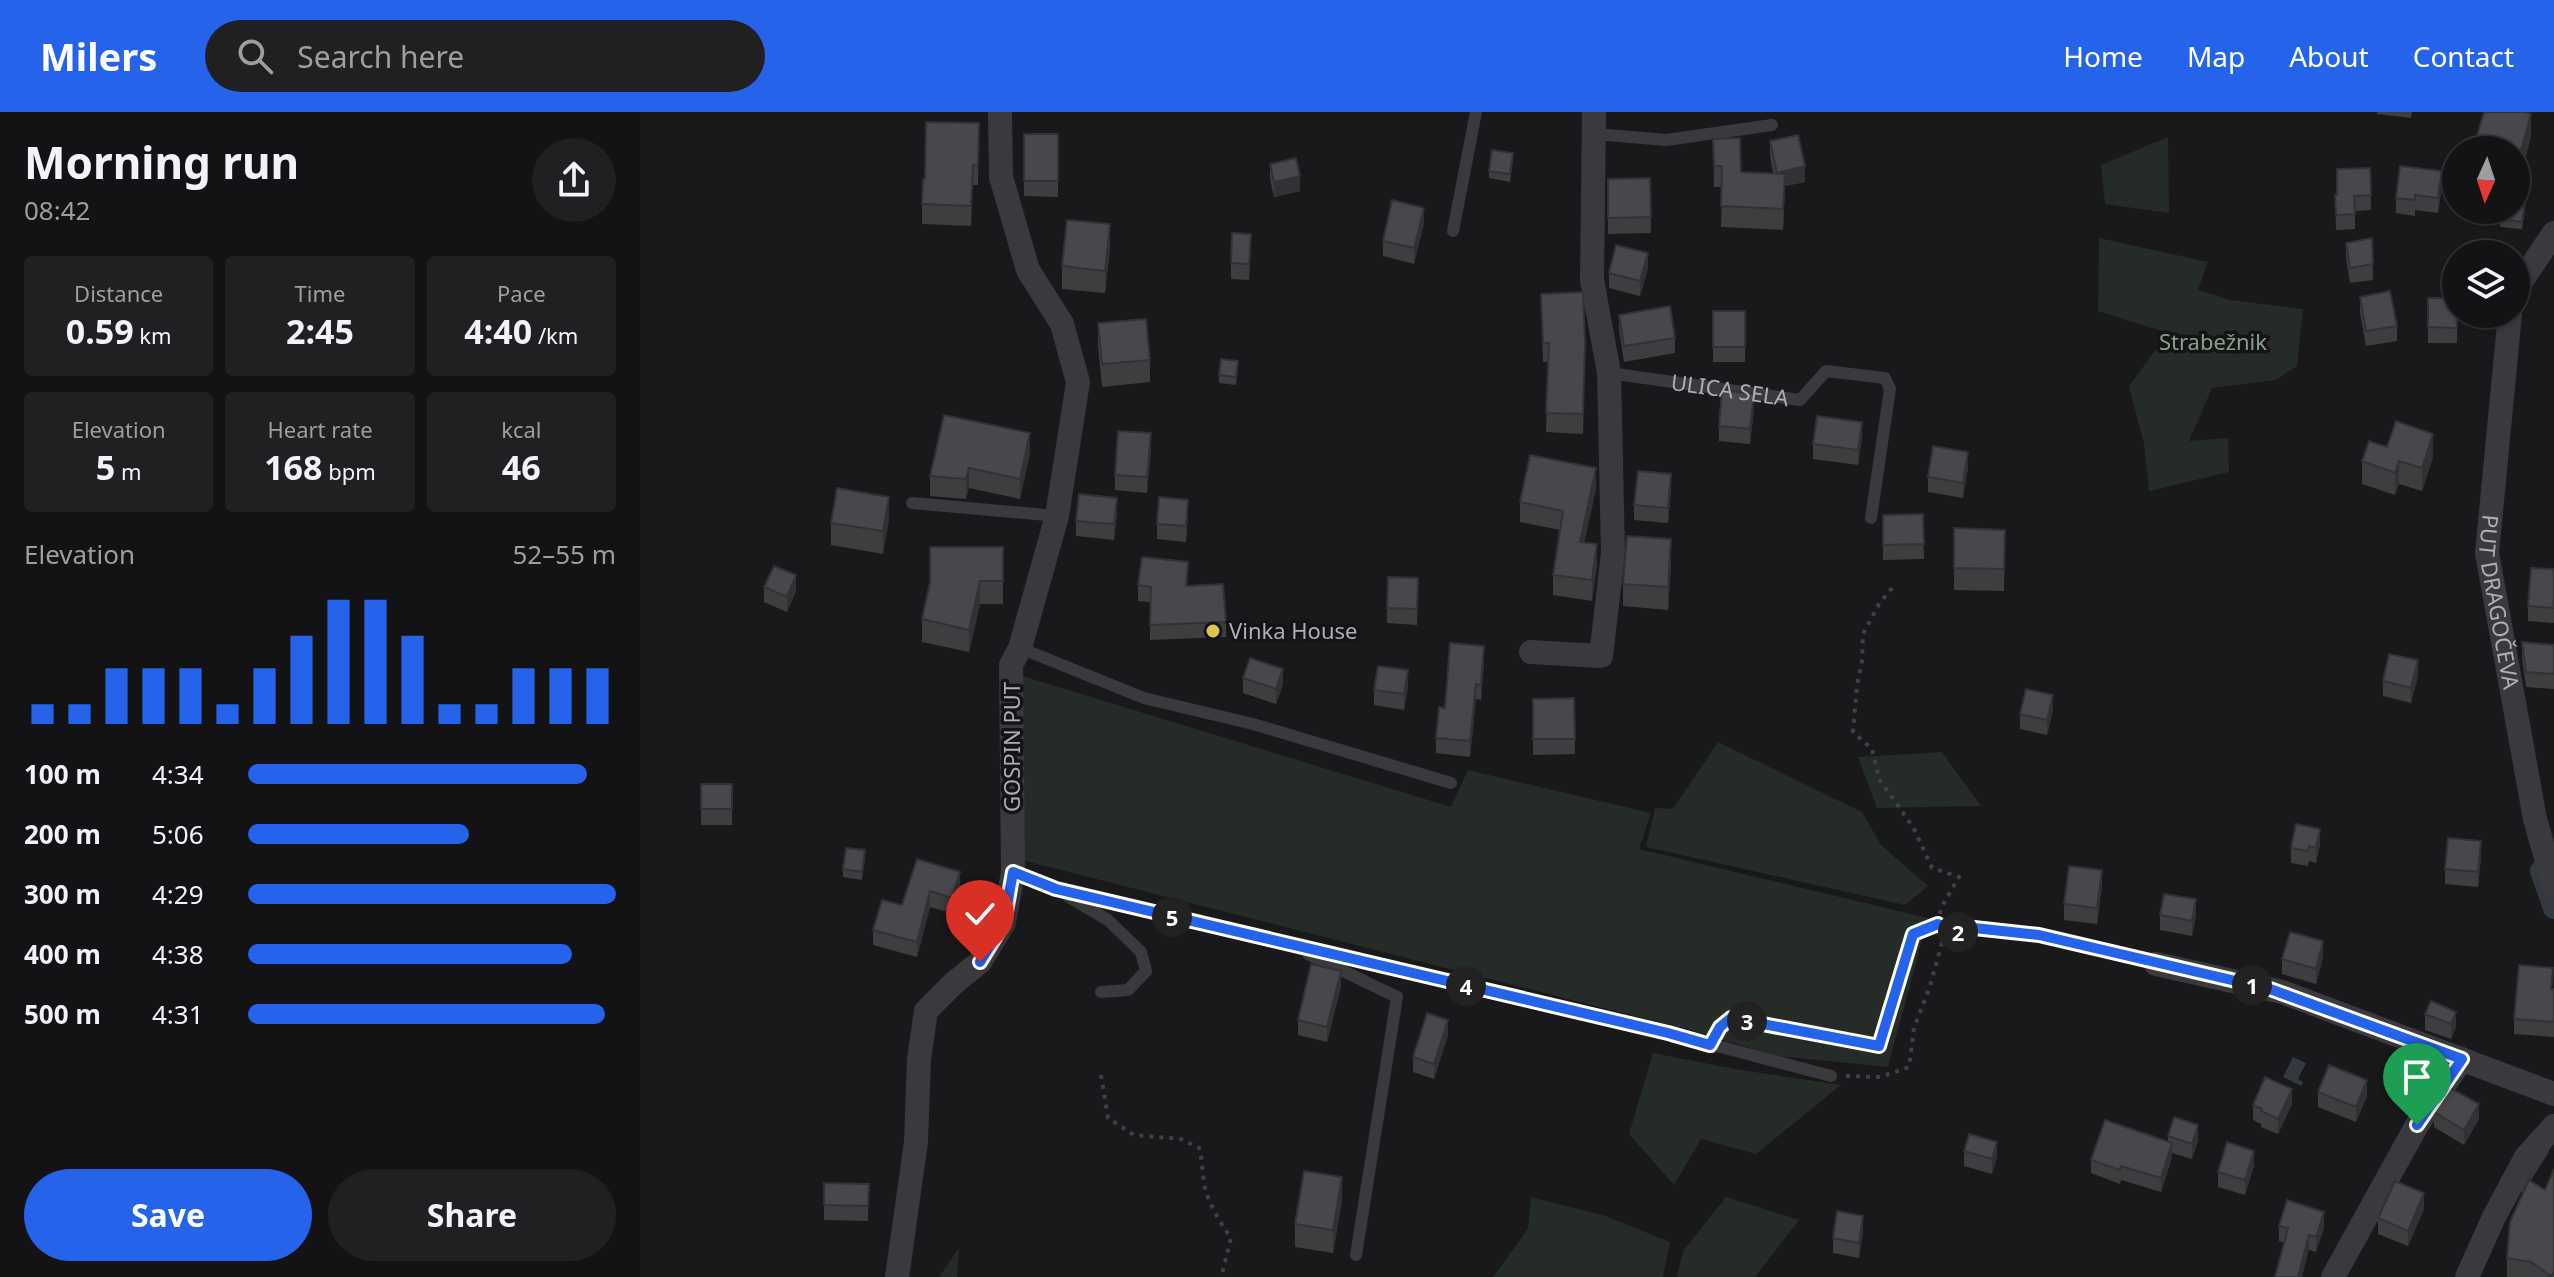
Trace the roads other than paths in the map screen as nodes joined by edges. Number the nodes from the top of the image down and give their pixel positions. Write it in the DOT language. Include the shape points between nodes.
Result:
graph roads {
  1 [pos="1000,112"];
  2 [pos="1476,112"];
  3 [pos="1594,123"];
  4 [pos="1772,125"];
  5 [pos="1453,231"];
  6 [pos="2554,233"];
  7 [pos="2530,268"];
  8 [pos="2509,328"];
  9 [pos="1609,373"];
  10 [pos="912,503"];
  11 [pos="1057,516"];
  12 [pos="1871,518"];
  13 [pos="1020,648"];
  14 [pos="1531,652"];
  15 [pos="1451,783"];
  16 [pos="1013,872"];
  17 [pos="2554,886"];
  18 [pos="1056,889"];
  19 [pos="1287,944"];
  20 [pos="2156,964"];
  21 [pos="1101,992"];
  22 [pos="2462,1059"];
  23 [pos="1831,1076"];
  24 [pos="2554,1094"];
  25 [pos="2554,1126"];
  26 [pos="1356,1255"];
  27 [pos="897,1277"];
  28 [pos="2333,1277"];
  29 [pos="2467,1277"];
  1 -- 11 [label="street, GOSPIN PUT" via="1001,177 1028,270 1062,324 1078,382"];
  2 -- 5 [label="lane"];
  3 -- 4 [label="lane" via="1666,140"];
  3 -- 9 [label="street" via="1592,280"];
  6 -- 7 [label="street"];
  8 -- 17 [label="street, PUT DRAGOČEVA" via="2487,553 2535,819"];
  9 -- 12 [label="lane, ULICA SELA" via="1800,400 1826,371 1885,378 1890,389"];
  9 -- 14 [label="street" via="1613,553 1601,656"];
  10 -- 11 [label="lane"];
  11 -- 13 [label="street, GOSPIN PUT"];
  13 -- 15 [label="lane" via="1144,698 1253,724"];
  13 -- 16 [label="street, GOSPIN PUT" via="1011,665"];
  16 -- 18 [label="lane"];
  16 -- 27 [label="street, GOSPIN PUT" via="1004,923 980,962 926,1011 916,1142"];
  18 -- 19 [label="lane"];
  18 -- 21 [label="lane" via="1108,920 1141,952 1146,971 1128,990"];
  19 -- 23 [label="lane"];
  19 -- 26 [label="lane" via="1397,997"];
  20 -- 22 [label="street" via="2282,992"];
  22 -- 24 [label="street"];
  22 -- 28 [label="street" via="2417,1125"];
  25 -- 29 [label="street" via="2526,1157"];
}
